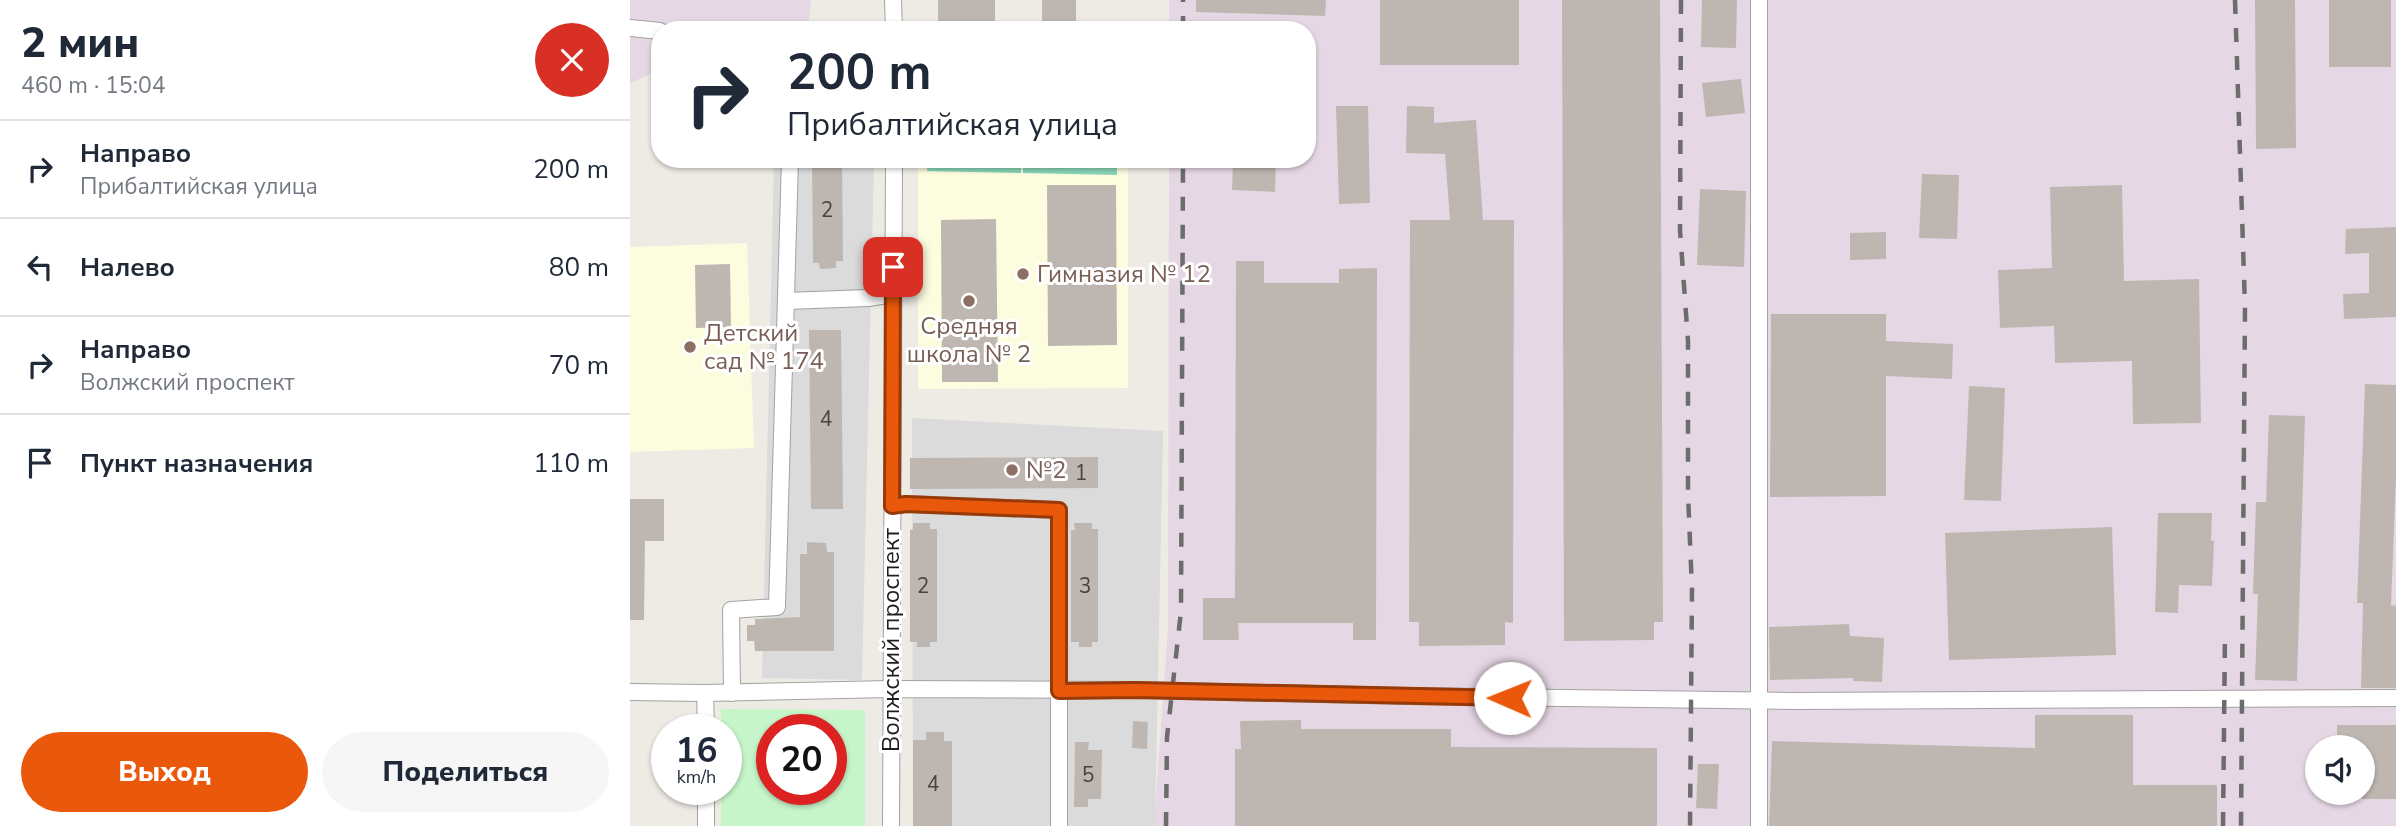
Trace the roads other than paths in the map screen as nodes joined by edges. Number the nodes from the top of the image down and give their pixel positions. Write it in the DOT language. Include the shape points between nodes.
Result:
graph roads {
  1 [pos="893,0"];
  2 [pos="1759,0"];
  3 [pos="894,21"];
  4 [pos="634,28"];
  5 [pos="630,43"];
  6 [pos="790,168"];
  7 [pos="894,168"];
  8 [pos="893,293"];
  9 [pos="786,300"];
  10 [pos="892,506"];
  11 [pos="890,690"];
  12 [pos="1059,691"];
  13 [pos="630,692"];
  14 [pos="705,693"];
  15 [pos="732,693"];
  16 [pos="2396,698"];
  17 [pos="1759,701"];
  18 [pos="706,714"];
  19 [pos="706,805"];
  20 [pos="706,826"];
  21 [pos="891,826"];
  22 [pos="1059,826"];
  23 [pos="1759,826"];
  1 -- 3 [label="street"];
  2 -- 17 [label="street"];
  4 -- 5 [label="street"];
  6 -- 9 [label="street"];
  7 -- 8 [label="street, Волжский проспект"];
  8 -- 9 [label="street"];
  8 -- 10 [label="street, Волжский проспект"];
  9 -- 15 [label="street" via="777,607 731,610"];
  10 -- 11 [label="street, Волжский проспект"];
  10 -- 12 [label="street" via="1059,510"];
  11 -- 12 [label="street"];
  11 -- 15 [label="street"];
  11 -- 21 [label="street, Волжский проспект"];
  12 -- 17 [label="street"];
  12 -- 22 [label="street"];
  13 -- 14 [label="street"];
  14 -- 15 [label="street"];
  14 -- 18 [label="street"];
  16 -- 17 [label="street"];
  17 -- 23 [label="street"];
  19 -- 20 [label="street"];
}
